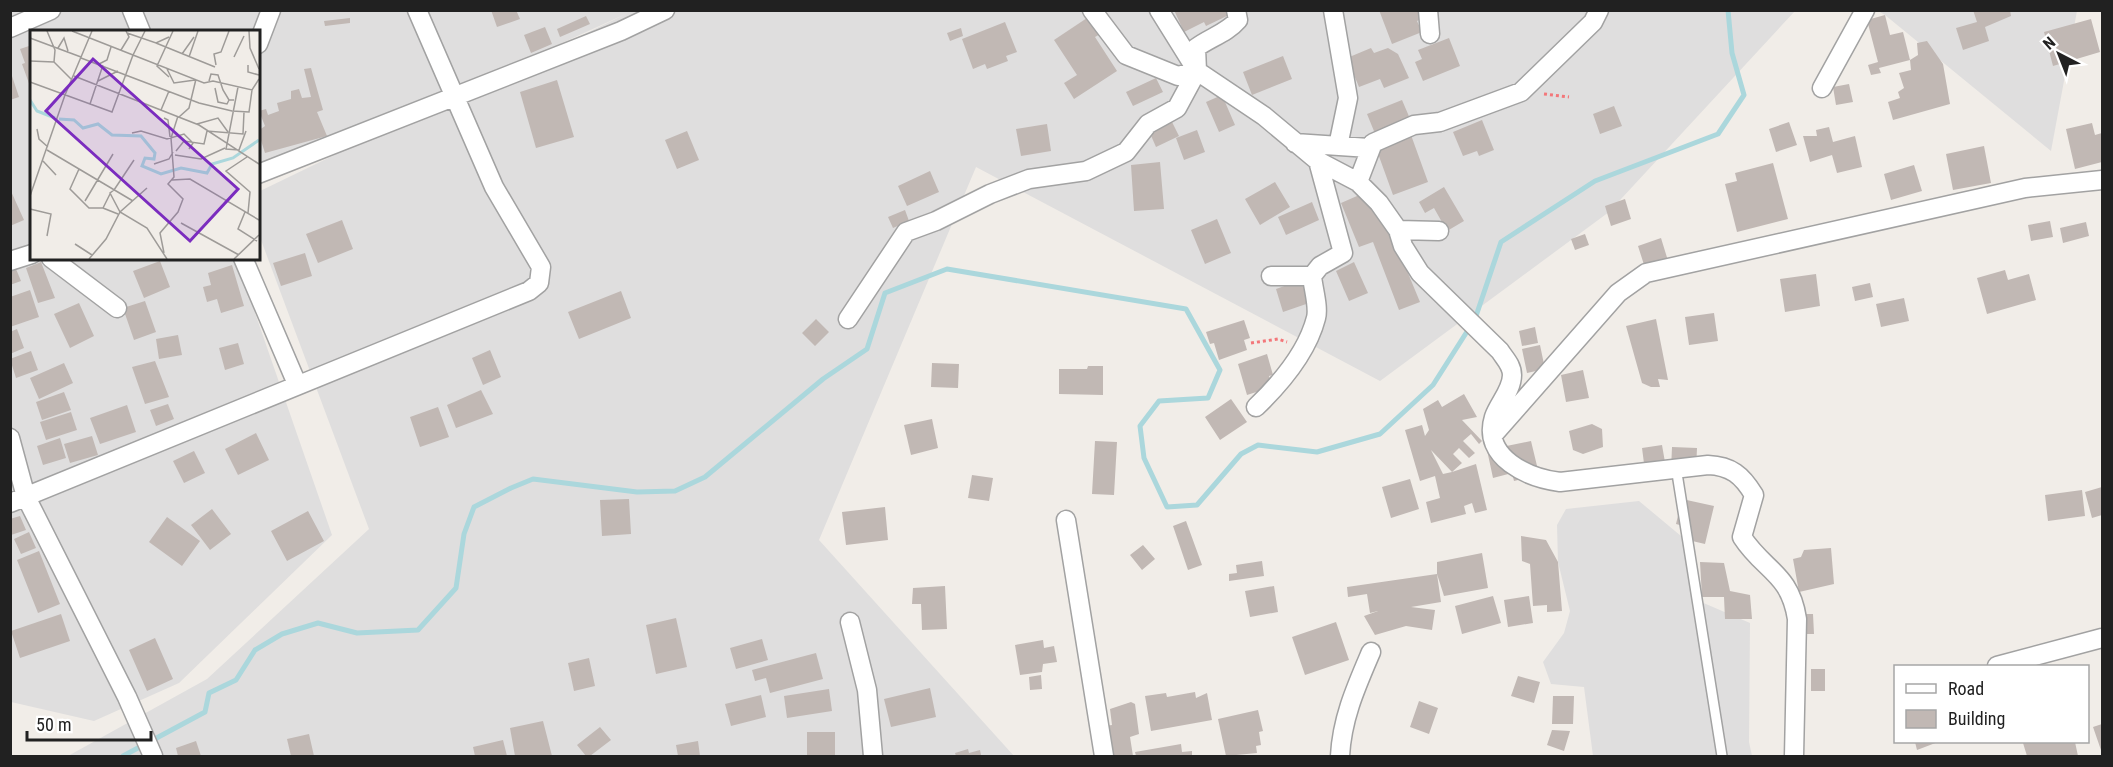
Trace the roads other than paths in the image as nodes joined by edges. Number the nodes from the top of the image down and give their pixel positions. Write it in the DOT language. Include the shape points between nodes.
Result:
graph roads {
  1 [pos="51,10"];
  2 [pos="132,10"];
  3 [pos="272,10"];
  4 [pos="417,10"];
  5 [pos="665,10"];
  6 [pos="1092,10"];
  7 [pos="1159,10"];
  8 [pos="1236,10"];
  9 [pos="1333,10"];
  10 [pos="1428,10"];
  11 [pos="1599,10"];
  12 [pos="1865,10"];
  13 [pos="10,28"];
  14 [pos="140,30"];
  15 [pos="1430,34"];
  16 [pos="260,39"];
  17 [pos="1197,71"];
  18 [pos="1822,88"];
  19 [pos="453,96"];
  20 [pos="1295,143"];
  21 [pos="1338,146"];
  22 [pos="1369,148"];
  23 [pos="1318,161"];
  24 [pos="260,173"];
  25 [pos="2103,180"];
  26 [pos="1358,182"];
  27 [pos="1398,230"];
  28 [pos="1438,231"];
  29 [pos="30,255"];
  30 [pos="54,260"];
  31 [pos="244,260"];
  32 [pos="10,261"];
  33 [pos="1271,276"];
  34 [pos="1312,276"];
  35 [pos="117,308"];
  36 [pos="848,319"];
  37 [pos="297,384"];
  38 [pos="1256,407"];
  39 [pos="1493,435"];
  40 [pos="10,438"];
  41 [pos="1676,467"];
  42 [pos="18,500"];
  43 [pos="1066,520"];
  44 [pos="850,622"];
  45 [pos="2103,638"];
  46 [pos="1371,652"];
  47 [pos="2001,665"];
  48 [pos="153,756"];
  49 [pos="873,756"];
  50 [pos="1104,756"];
  51 [pos="1340,756"];
  52 [pos="1722,756"];
  53 [pos="1794,756"];
  1 -- 13 [label="street"];
  2 -- 14 [label="street"];
  3 -- 16 [label="street"];
  4 -- 19 [label="street"];
  5 -- 19 [label="street"];
  6 -- 17 [label="street" via="1126,55 1178,76"];
  7 -- 17 [label="street"];
  8 -- 17 [label="street" via="1238,20 1231,28 1196,48"];
  9 -- 21 [label="street" via="1347,98"];
  10 -- 15 [label="street"];
  11 -- 22 [label="street" via="1593,22 1521,92 1440,122 1414,125"];
  12 -- 18 [label="street"];
  17 -- 20 [label="street" via="1264,116"];
  17 -- 36 [label="street" via="1177,108 1148,124 1126,152 1086,171 1029,179 906,232"];
  19 -- 24 [label="street"];
  19 -- 37 [label="street" via="494,187 541,267 538,283 529,291"];
  20 -- 21 [label="street"];
  20 -- 23 [label="street"];
  21 -- 22 [label="street"];
  22 -- 26 [label="street"];
  23 -- 26 [label="street"];
  23 -- 34 [label="street" via="1343,253 1320,266"];
  25 -- 39 [label="street" via="2025,188 1646,273 1618,293"];
  26 -- 27 [label="street"];
  27 -- 28 [label="street"];
  27 -- 39 [label="street" via="1420,273 1510,365 1512,376 1493,419"];
  29 -- 32 [label="street"];
  30 -- 35 [label="street"];
  31 -- 37 [label="street"];
  33 -- 34 [label="street"];
  34 -- 38 [label="street" via="1317,316 1281,383"];
  37 -- 42 [label="street"];
  39 -- 41 [label="street" via="1510,465 1539,479 1579,480"];
  40 -- 42 [label="street"];
  41 -- 52 [label="lane"];
  41 -- 53 [label="street" via="1729,468 1745,479 1754,495 1742,537 1788,588 1797,619"];
  42 -- 48 [label="street" via="127,697"];
  43 -- 50 [label="street"];
  44 -- 49 [label="street" via="867,690"];
  45 -- 47 [label="street"];
  46 -- 51 [label="street" via="1346,711"];
}
